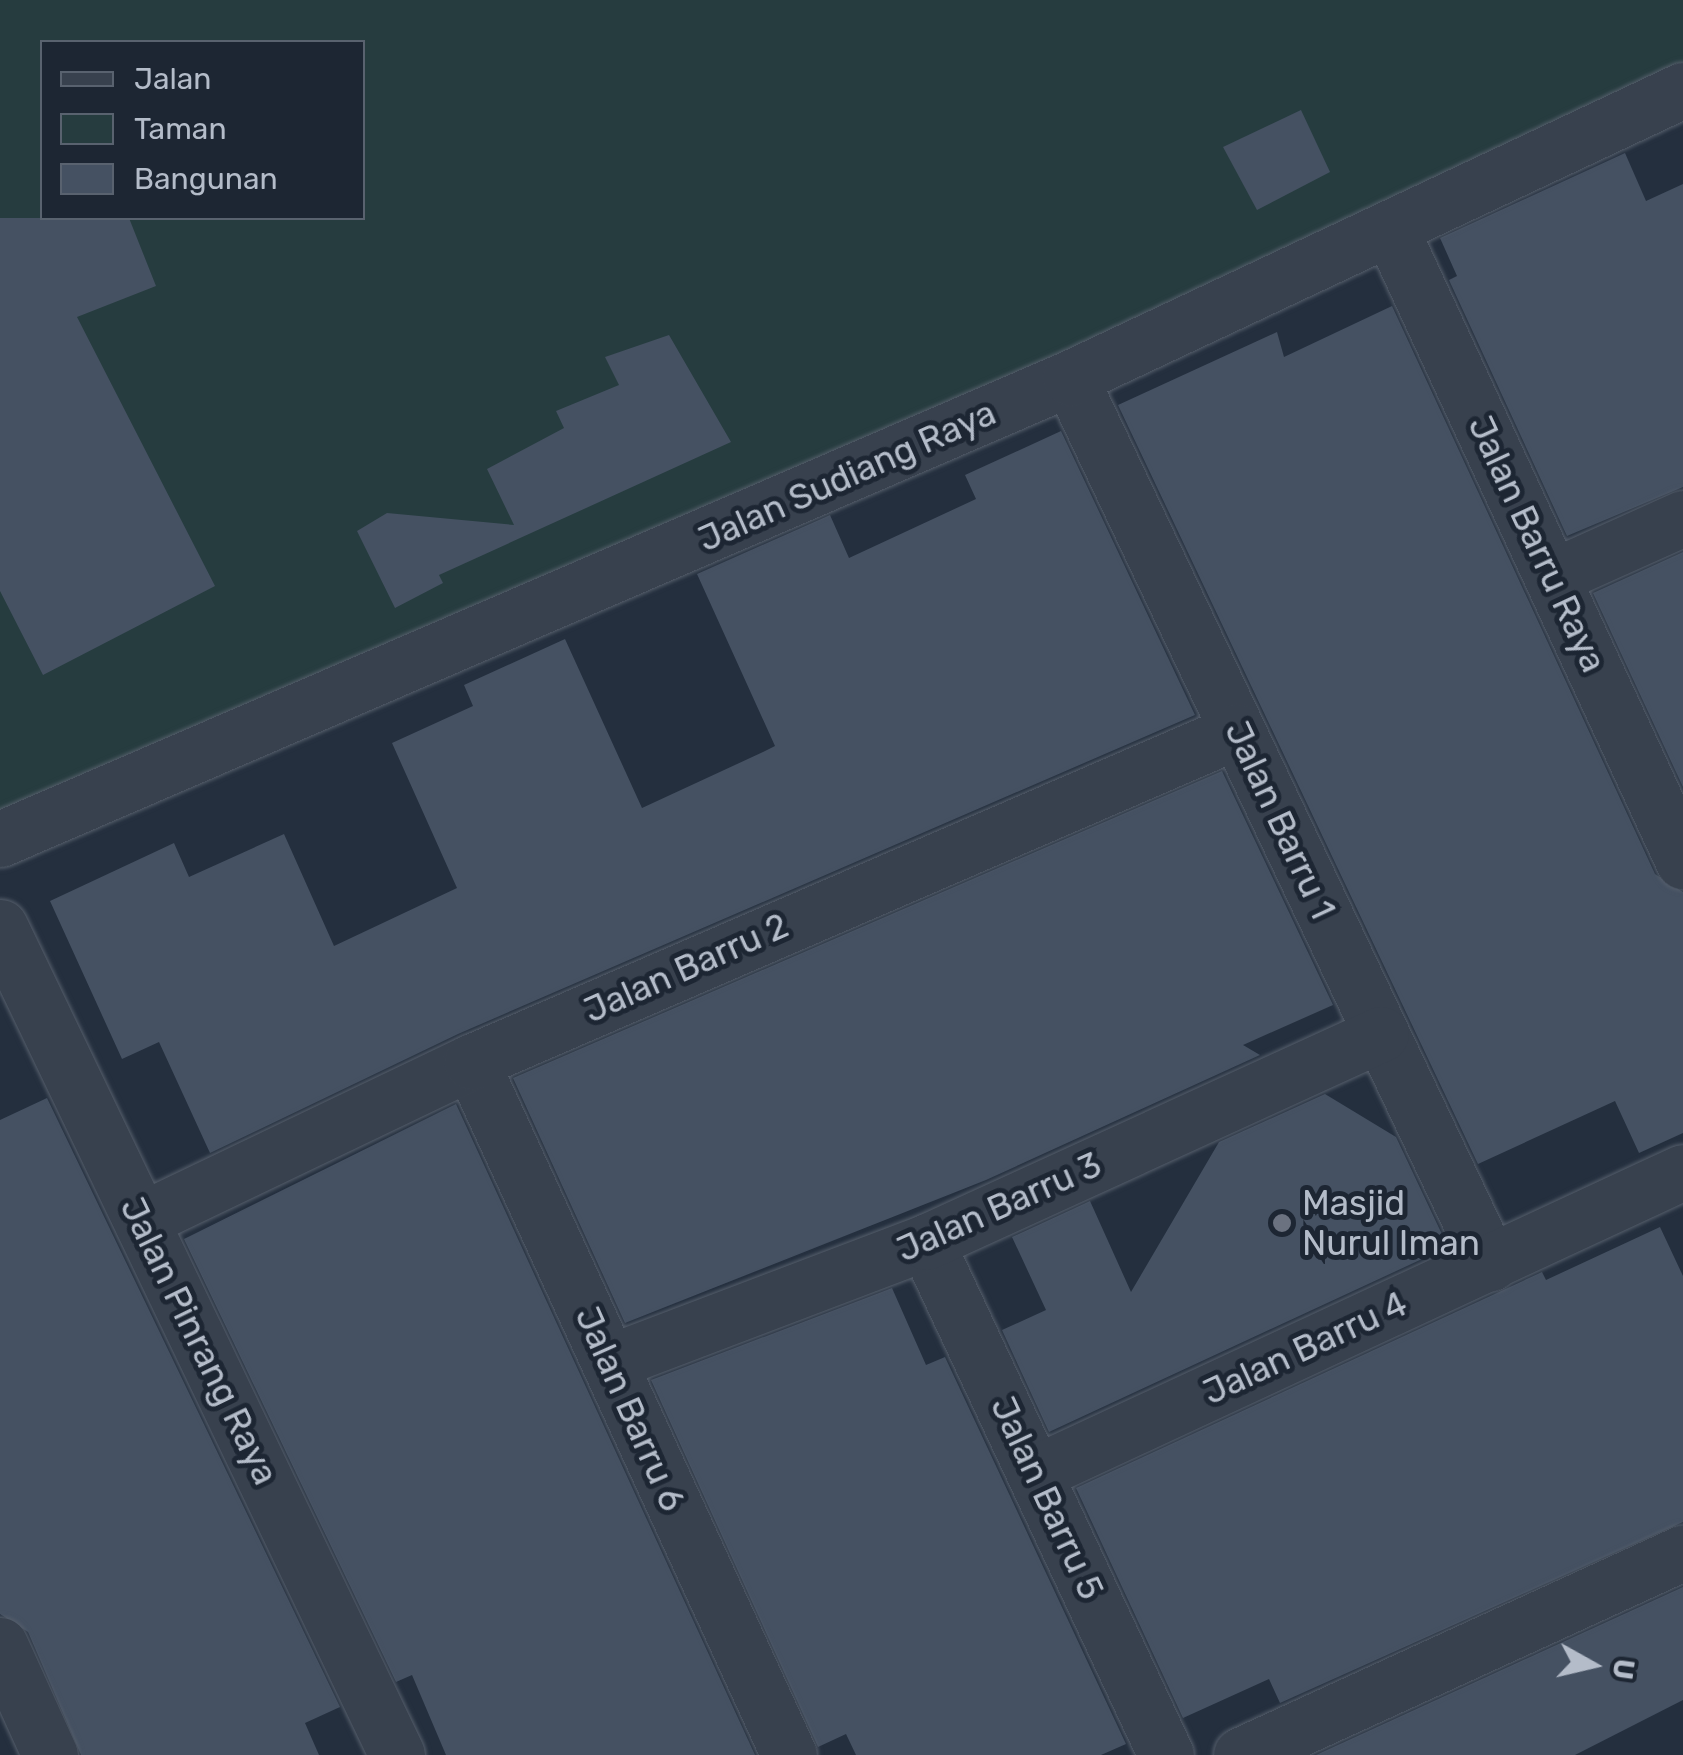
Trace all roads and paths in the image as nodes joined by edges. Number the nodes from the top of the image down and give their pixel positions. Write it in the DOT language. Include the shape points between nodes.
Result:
graph roads {
  1 [pos="1683,90"];
  2 [pos="1390,228"];
  3 [pos="1070,378"];
  4 [pos="1683,518"];
  5 [pos="1552,577"];
  6 [pos="1238,731"];
  7 [pos="0,839"];
  8 [pos="1683,861"];
  9 [pos="0,926"];
  10 [pos="1381,1034"];
  11 [pos="471,1062"];
  12 [pos="1683,1172"];
  13 [pos="141,1220"];
  14 [pos="926,1242"];
  15 [pos="1490,1262"];
  16 [pos="610,1362"];
  17 [pos="1035,1474"];
  18 [pos="1683,1553"];
  19 [pos="0,1646"];
  20 [pos="50,1755"];
  21 [pos="397,1755"];
  22 [pos="789,1755"];
  23 [pos="1166,1755"];
  24 [pos="1241,1755"];
  1 -- 2 [label="street, Jalan Sudiang Raya"];
  2 -- 3 [label="street, Jalan Sudiang Raya"];
  2 -- 5 [label="street, Jalan Barru Raya"];
  3 -- 6 [label="street, Jalan Barru 1"];
  3 -- 7 [label="street, Jalan Sudiang Raya"];
  4 -- 5 [label="street"];
  5 -- 8 [label="street, Jalan Barru Raya"];
  6 -- 10 [label="street, Jalan Barru 1"];
  6 -- 11 [label="street, Jalan Barru 2"];
  9 -- 13 [label="street, Jalan Pinrang Raya"];
  10 -- 14 [label="street, Jalan Barru 3"];
  10 -- 15 [label="street, Jalan Barru 1"];
  11 -- 13 [label="street, Jalan Barru 2"];
  11 -- 16 [label="street, Jalan Barru 6"];
  12 -- 15 [label="street, Jalan Barru 4"];
  13 -- 21 [label="street, Jalan Pinrang Raya"];
  14 -- 16 [label="street, Jalan Barru 3"];
  14 -- 17 [label="street, Jalan Barru 5"];
  15 -- 17 [label="street, Jalan Barru 4"];
  16 -- 22 [label="street, Jalan Barru 6"];
  17 -- 23 [label="street, Jalan Barru 5"];
  18 -- 24 [label="street"];
  19 -- 20 [label="street"];
}
